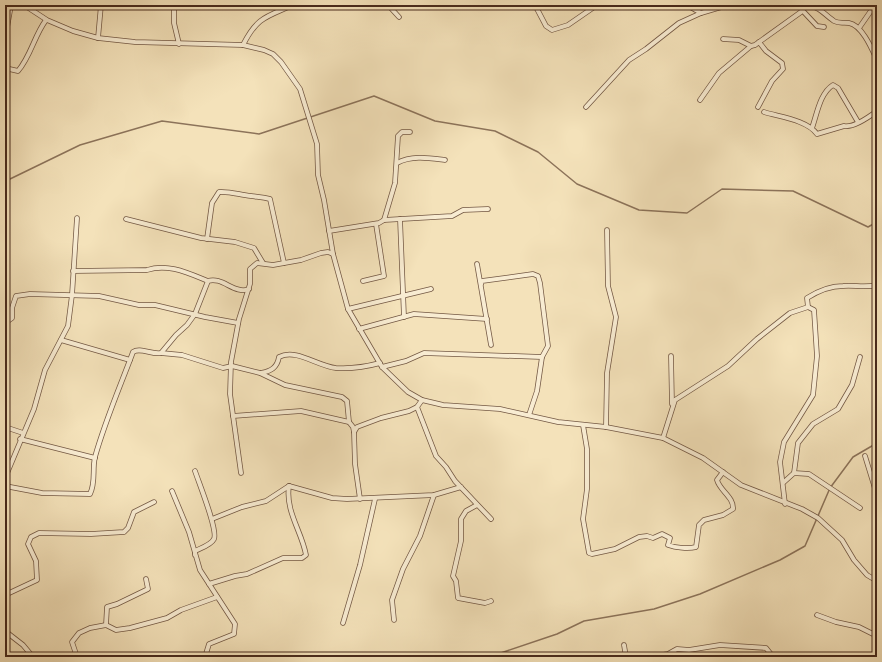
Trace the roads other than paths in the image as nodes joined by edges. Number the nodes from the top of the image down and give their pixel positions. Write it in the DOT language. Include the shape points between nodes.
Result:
graph roads {
  1 [pos="11,5"];
  2 [pos="24,5"];
  3 [pos="101,5"];
  4 [pos="174,5"];
  5 [pos="294,5"];
  6 [pos="388,5"];
  7 [pos="534,5"];
  8 [pos="597,5"];
  9 [pos="687,5"];
  10 [pos="728,5"];
  11 [pos="804,5"];
  12 [pos="808,5"];
  13 [pos="875,5"];
  14 [pos="821,7"];
  15 [pos="802,10"];
  16 [pos="700,13"];
  17 [pos="399,17"];
  18 [pos="46,20"];
  19 [pos="824,27"];
  20 [pos="859,28"];
  21 [pos="98,38"];
  22 [pos="5,39"];
  23 [pos="723,39"];
  24 [pos="759,42"];
  25 [pos="178,44"];
  26 [pos="243,45"];
  27 [pos="751,46"];
  28 [pos="877,60"];
  29 [pos="5,68"];
  30 [pos="700,100"];
  31 [pos="586,107"];
  32 [pos="758,107"];
  33 [pos="877,110"];
  34 [pos="764,112"];
  35 [pos="858,122"];
  36 [pos="812,128"];
  37 [pos="410,132"];
  38 [pos="445,160"];
  39 [pos="397,163"];
  40 [pos="488,208"];
  41 [pos="77,218"];
  42 [pos="126,219"];
  43 [pos="400,219"];
  44 [pos="384,220"];
  45 [pos="376,224"];
  46 [pos="607,230"];
  47 [pos="330,231"];
  48 [pos="207,239"];
  49 [pos="333,254"];
  50 [pos="263,263"];
  51 [pos="284,263"];
  52 [pos="477,264"];
  53 [pos="73,271"];
  54 [pos="208,281"];
  55 [pos="362,281"];
  56 [pos="481,284"];
  57 [pos="877,285"];
  58 [pos="249,289"];
  59 [pos="431,289"];
  60 [pos="72,295"];
  61 [pos="403,295"];
  62 [pos="808,307"];
  63 [pos="348,309"];
  64 [pos="195,314"];
  65 [pos="404,317"];
  66 [pos="487,319"];
  67 [pos="238,322"];
  68 [pos="5,323"];
  69 [pos="359,329"];
  70 [pos="61,340"];
  71 [pos="491,345"];
  72 [pos="161,353"];
  73 [pos="671,356"];
  74 [pos="542,357"];
  75 [pos="860,357"];
  76 [pos="130,360"];
  77 [pos="381,365"];
  78 [pos="232,366"];
  79 [pos="260,373"];
  80 [pos="422,400"];
  81 [pos="672,404"];
  82 [pos="417,407"];
  83 [pos="529,415"];
  84 [pos="233,416"];
  85 [pos="349,422"];
  86 [pos="583,425"];
  87 [pos="5,427"];
  88 [pos="606,427"];
  89 [pos="354,432"];
  90 [pos="23,433"];
  91 [pos="663,438"];
  92 [pos="20,439"];
  93 [pos="865,456"];
  94 [pos="95,458"];
  95 [pos="195,471"];
  96 [pos="723,472"];
  97 [pos="241,473"];
  98 [pos="794,473"];
  99 [pos="5,478"];
  100 [pos="784,482"];
  101 [pos="5,486"];
  102 [pos="289,486"];
  103 [pos="461,487"];
  104 [pos="172,491"];
  105 [pos="434,495"];
  106 [pos="877,495"];
  107 [pos="360,498"];
  108 [pos="375,499"];
  109 [pos="154,502"];
  110 [pos="477,504"];
  111 [pos="785,504"];
  112 [pos="860,508"];
  113 [pos="212,519"];
  114 [pos="491,519"];
  115 [pos="195,556"];
  116 [pos="146,579"];
  117 [pos="877,581"];
  118 [pos="209,584"];
  119 [pos="5,595"];
  120 [pos="217,597"];
  121 [pos="491,601"];
  122 [pos="817,615"];
  123 [pos="394,620"];
  124 [pos="343,623"];
  125 [pos="106,625"];
  126 [pos="5,631"];
  127 [pos="877,636"];
  128 [pos="624,645"];
  129 [pos="34,657"];
  130 [pos="77,657"];
  131 [pos="206,657"];
  132 [pos="626,657"];
  133 [pos="651,657"];
  134 [pos="769,657"];
  1 -- 22 [label="street"];
  2 -- 18 [label="street"];
  3 -- 21 [label="street"];
  4 -- 25 [label="street"];
  5 -- 26 [label="street" via="260,20 254,25"];
  6 -- 17 [label="street"];
  7 -- 8 [label="street" via="546,26 552,30 568,25"];
  9 -- 16 [label="street"];
  10 -- 16 [label="street"];
  11 -- 15 [label="street"];
  12 -- 14 [label="street"];
  13 -- 20 [label="street"];
  14 -- 20 [label="street" via="834,21 850,23"];
  15 -- 19 [label="street" via="818,26"];
  15 -- 24 [label="street"];
  16 -- 31 [label="street" via="679,23 629,60"];
  18 -- 21 [label="street"];
  18 -- 29 [label="street" via="39,29 25,63 18,70"];
  20 -- 28 [label="street"];
  21 -- 25 [label="street"];
  23 -- 27 [label="street" via="739,40"];
  24 -- 27 [label="street"];
  24 -- 32 [label="street" via="782,63 783,69 772,82"];
  25 -- 26 [label="street"];
  26 -- 47 [label="street" via="273,54 300,89 317,144 318,175"];
  27 -- 30 [label="street" via="719,73"];
  33 -- 35 [label="street"];
  34 -- 36 [label="street"];
  35 -- 36 [label="street" via="822,134 817,134"];
  35 -- 36 [label="street" via="838,88 833,85 819,106"];
  37 -- 39 [label="street" via="399,133"];
  38 -- 39 [label="street" via="428,157 408,158"];
  39 -- 44 [label="street" via="395,182"];
  40 -- 43 [label="street" via="463,210 452,216"];
  41 -- 53 [label="street"];
  42 -- 48 [label="street"];
  43 -- 44 [label="street"];
  43 -- 61 [label="street"];
  44 -- 45 [label="street"];
  45 -- 47 [label="street"];
  45 -- 55 [label="street" via="384,276"];
  46 -- 88 [label="street" via="608,286 616,317 608,373"];
  47 -- 49 [label="street"];
  48 -- 50 [label="street" via="236,242 254,248"];
  48 -- 51 [label="street" via="212,203 219,192 261,196 270,199"];
  49 -- 51 [label="street" via="321,253"];
  49 -- 63 [label="street"];
  50 -- 51 [label="street"];
  50 -- 58 [label="street" via="250,269"];
  52 -- 56 [label="street"];
  53 -- 54 [label="street" via="147,270 157,267 169,268"];
  53 -- 60 [label="street"];
  54 -- 58 [label="street" via="220,281 243,291"];
  54 -- 64 [label="street"];
  56 -- 66 [label="street"];
  56 -- 74 [label="street" via="482,281 489,279 533,274 538,276 548,346"];
  57 -- 62 [label="street" via="842,286 817,291 808,298"];
  58 -- 67 [label="street"];
  59 -- 61 [label="street"];
  60 -- 64 [label="street" via="98,296"];
  60 -- 68 [label="street" via="18,295 12,308 12,318"];
  60 -- 70 [label="street" via="68,326"];
  61 -- 63 [label="street"];
  61 -- 65 [label="street"];
  62 -- 81 [label="street" via="790,313 728,366 681,395"];
  62 -- 100 [label="street" via="814,310 818,356 814,387 812,395 784,442 780,462"];
  63 -- 69 [label="street"];
  64 -- 67 [label="street"];
  64 -- 72 [label="street"];
  65 -- 66 [label="street" via="414,314"];
  65 -- 69 [label="street"];
  66 -- 71 [label="street"];
  67 -- 78 [label="street"];
  69 -- 77 [label="street"];
  70 -- 76 [label="street"];
  70 -- 90 [label="street" via="45,370 34,409"];
  72 -- 76 [label="street" via="136,350"];
  72 -- 78 [label="street" via="182,355 223,368"];
  73 -- 81 [label="street"];
  74 -- 77 [label="street" via="424,353 406,361"];
  74 -- 83 [label="street" via="537,391"];
  75 -- 98 [label="street" via="852,385 838,409 813,424 798,443"];
  76 -- 94 [label="street"];
  77 -- 79 [label="street" via="337,368 290,354 279,357 278,364 271,371"];
  77 -- 80 [label="street" via="408,392"];
  78 -- 79 [label="street"];
  78 -- 84 [label="street" via="230,394"];
  79 -- 85 [label="street" via="285,384 342,397 347,401"];
  80 -- 82 [label="street"];
  80 -- 83 [label="street" via="443,405 500,409"];
  81 -- 91 [label="street"];
  82 -- 89 [label="street" via="357,427"];
  82 -- 103 [label="street" via="436,456"];
  83 -- 86 [label="street"];
  84 -- 85 [label="street" via="301,411"];
  84 -- 97 [label="street"];
  85 -- 89 [label="street"];
  86 -- 88 [label="street"];
  86 -- 96 [label="street" via="587,449 587,489 583,519 589,553 615,549 641,536 653,538 662,534 670,538 668,545 672,547 696,547 701,523 730,512 733,508 732,501 718,485 717,480"];
  87 -- 90 [label="street"];
  88 -- 91 [label="street"];
  89 -- 107 [label="street"];
  90 -- 92 [label="street"];
  91 -- 96 [label="street" via="690,450"];
  92 -- 94 [label="street"];
  92 -- 99 [label="street"];
  93 -- 106 [label="street"];
  94 -- 101 [label="street" via="94,482 89,495 42,492"];
  95 -- 113 [label="street"];
  96 -- 111 [label="street" via="741,485"];
  98 -- 100 [label="street"];
  98 -- 112 [label="street" via="809,474"];
  100 -- 111 [label="street"];
  102 -- 107 [label="street" via="332,498"];
  102 -- 113 [label="street" via="266,501"];
  102 -- 118 [label="street" via="288,495 296,529 306,555 302,558 282,558 247,574"];
  103 -- 105 [label="street"];
  103 -- 110 [label="street"];
  104 -- 115 [label="street" via="189,532"];
  105 -- 108 [label="street"];
  105 -- 123 [label="street" via="420,536 403,569 392,600"];
  107 -- 108 [label="street"];
  108 -- 124 [label="street"];
  109 -- 119 [label="street" via="134,512 124,532 34,535 28,542 36,561 37,580"];
  110 -- 114 [label="street"];
  110 -- 121 [label="street" via="461,518 461,541 453,576 458,598 485,603"];
  111 -- 117 [label="street" via="802,509 818,518 842,540 866,575"];
  113 -- 115 [label="street" via="215,538 195,551"];
  115 -- 118 [label="street"];
  116 -- 125 [label="street" via="148,589 106,607"];
  118 -- 120 [label="street"];
  120 -- 125 [label="street" via="180,610 167,618 130,628 116,630"];
  120 -- 131 [label="street" via="229,612 235,630 234,634 209,644"];
  122 -- 127 [label="street" via="859,627"];
  125 -- 130 [label="street" via="78,633 72,642"];
  126 -- 129 [label="street"];
  128 -- 132 [label="street"];
  133 -- 134 [label="street" via="668,654 676,649 689,650 720,644 766,648 770,652"];
}
